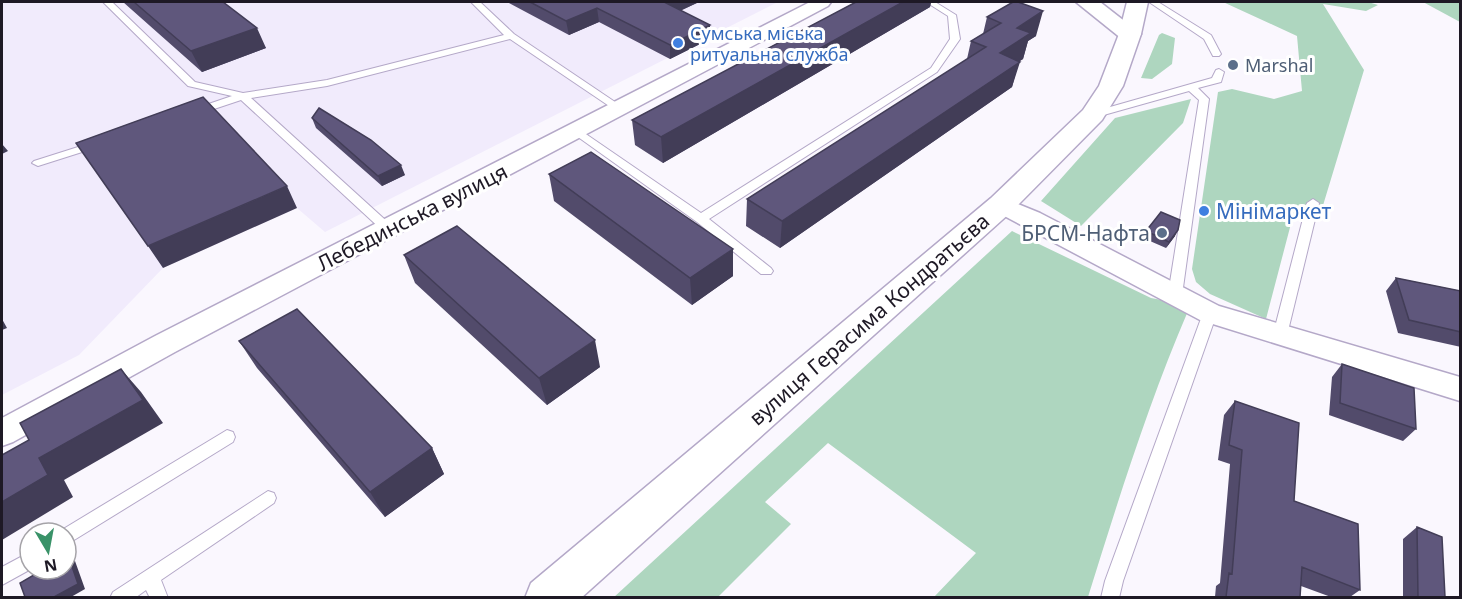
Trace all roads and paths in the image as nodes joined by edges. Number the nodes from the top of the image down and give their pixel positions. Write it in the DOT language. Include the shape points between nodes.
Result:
graph roads {
  1 [pos="107,2"];
  2 [pos="475,2"];
  3 [pos="822,2"];
  4 [pos="930,2"];
  5 [pos="1087,2"];
  6 [pos="1137,2"];
  7 [pos="1153,2"];
  8 [pos="1130,34"];
  9 [pos="511,36"];
  10 [pos="1216,54"];
  11 [pos="1219,72"];
  12 [pos="1192,88"];
  13 [pos="243,96"];
  14 [pos="619,108"];
  15 [pos="186,115"];
  16 [pos="1094,115"];
  17 [pos="576,132"];
  18 [pos="106,141"];
  19 [pos="38,164"];
  20 [pos="1313,203"];
  21 [pos="1001,205"];
  22 [pos="700,219"];
  23 [pos="388,230"];
  24 [pos="766,271"];
  25 [pos="1175,295"];
  26 [pos="1210,313"];
  27 [pos="1280,336"];
  28 [pos="1461,389"];
  29 [pos="2,433"];
  30 [pos="227,437"];
  31 [pos="268,498"];
  32 [pos="78,530"];
  33 [pos="18,567"];
  34 [pos="2,577"];
  35 [pos="150,577"];
  36 [pos="119,597"];
  37 [pos="159,597"];
  38 [pos="547,597"];
  39 [pos="1110,597"];
  1 -- 13 [label="lane" via="192,84"];
  2 -- 9 [label="lane"];
  3 -- 14 [label="street, Лебединська вулиця"];
  4 -- 22 [label="lane" via="952,15 955,39 934,70"];
  5 -- 8 [label="main road"];
  6 -- 8 [label="main road, вулиця Герасима Кондратьєва"];
  7 -- 10 [label="lane" via="1208,37"];
  8 -- 16 [label="main road, вулиця Герасима Кондратьєва" via="1111,86"];
  9 -- 13 [label="lane" via="327,83"];
  9 -- 14 [label="lane"];
  11 -- 12 [label="lane" via="1217,80"];
  12 -- 16 [label="lane"];
  12 -- 25 [label="lane" via="1204,99"];
  13 -- 15 [label="lane"];
  13 -- 23 [label="lane"];
  14 -- 17 [label="street, Лебединська вулиця"];
  16 -- 21 [label="main road, вулиця Герасима Кондратьєва"];
  17 -- 22 [label="lane"];
  17 -- 23 [label="street, Лебединська вулиця"];
  18 -- 19 [label="lane"];
  20 -- 27 [label="lane"];
  21 -- 25 [label="street"];
  21 -- 38 [label="main road, вулиця Герасима Кондратьєва"];
  22 -- 24 [label="lane"];
  23 -- 29 [label="street, Лебединська вулиця"];
  25 -- 26 [label="street"];
  26 -- 27 [label="street"];
  26 -- 39 [label="lane"];
  27 -- 28 [label="street"];
  30 -- 32 [label="lane"];
  31 -- 35 [label="lane"];
  33 -- 34 [label="lane"];
  35 -- 36 [label="lane"];
  35 -- 37 [label="lane"];
}
